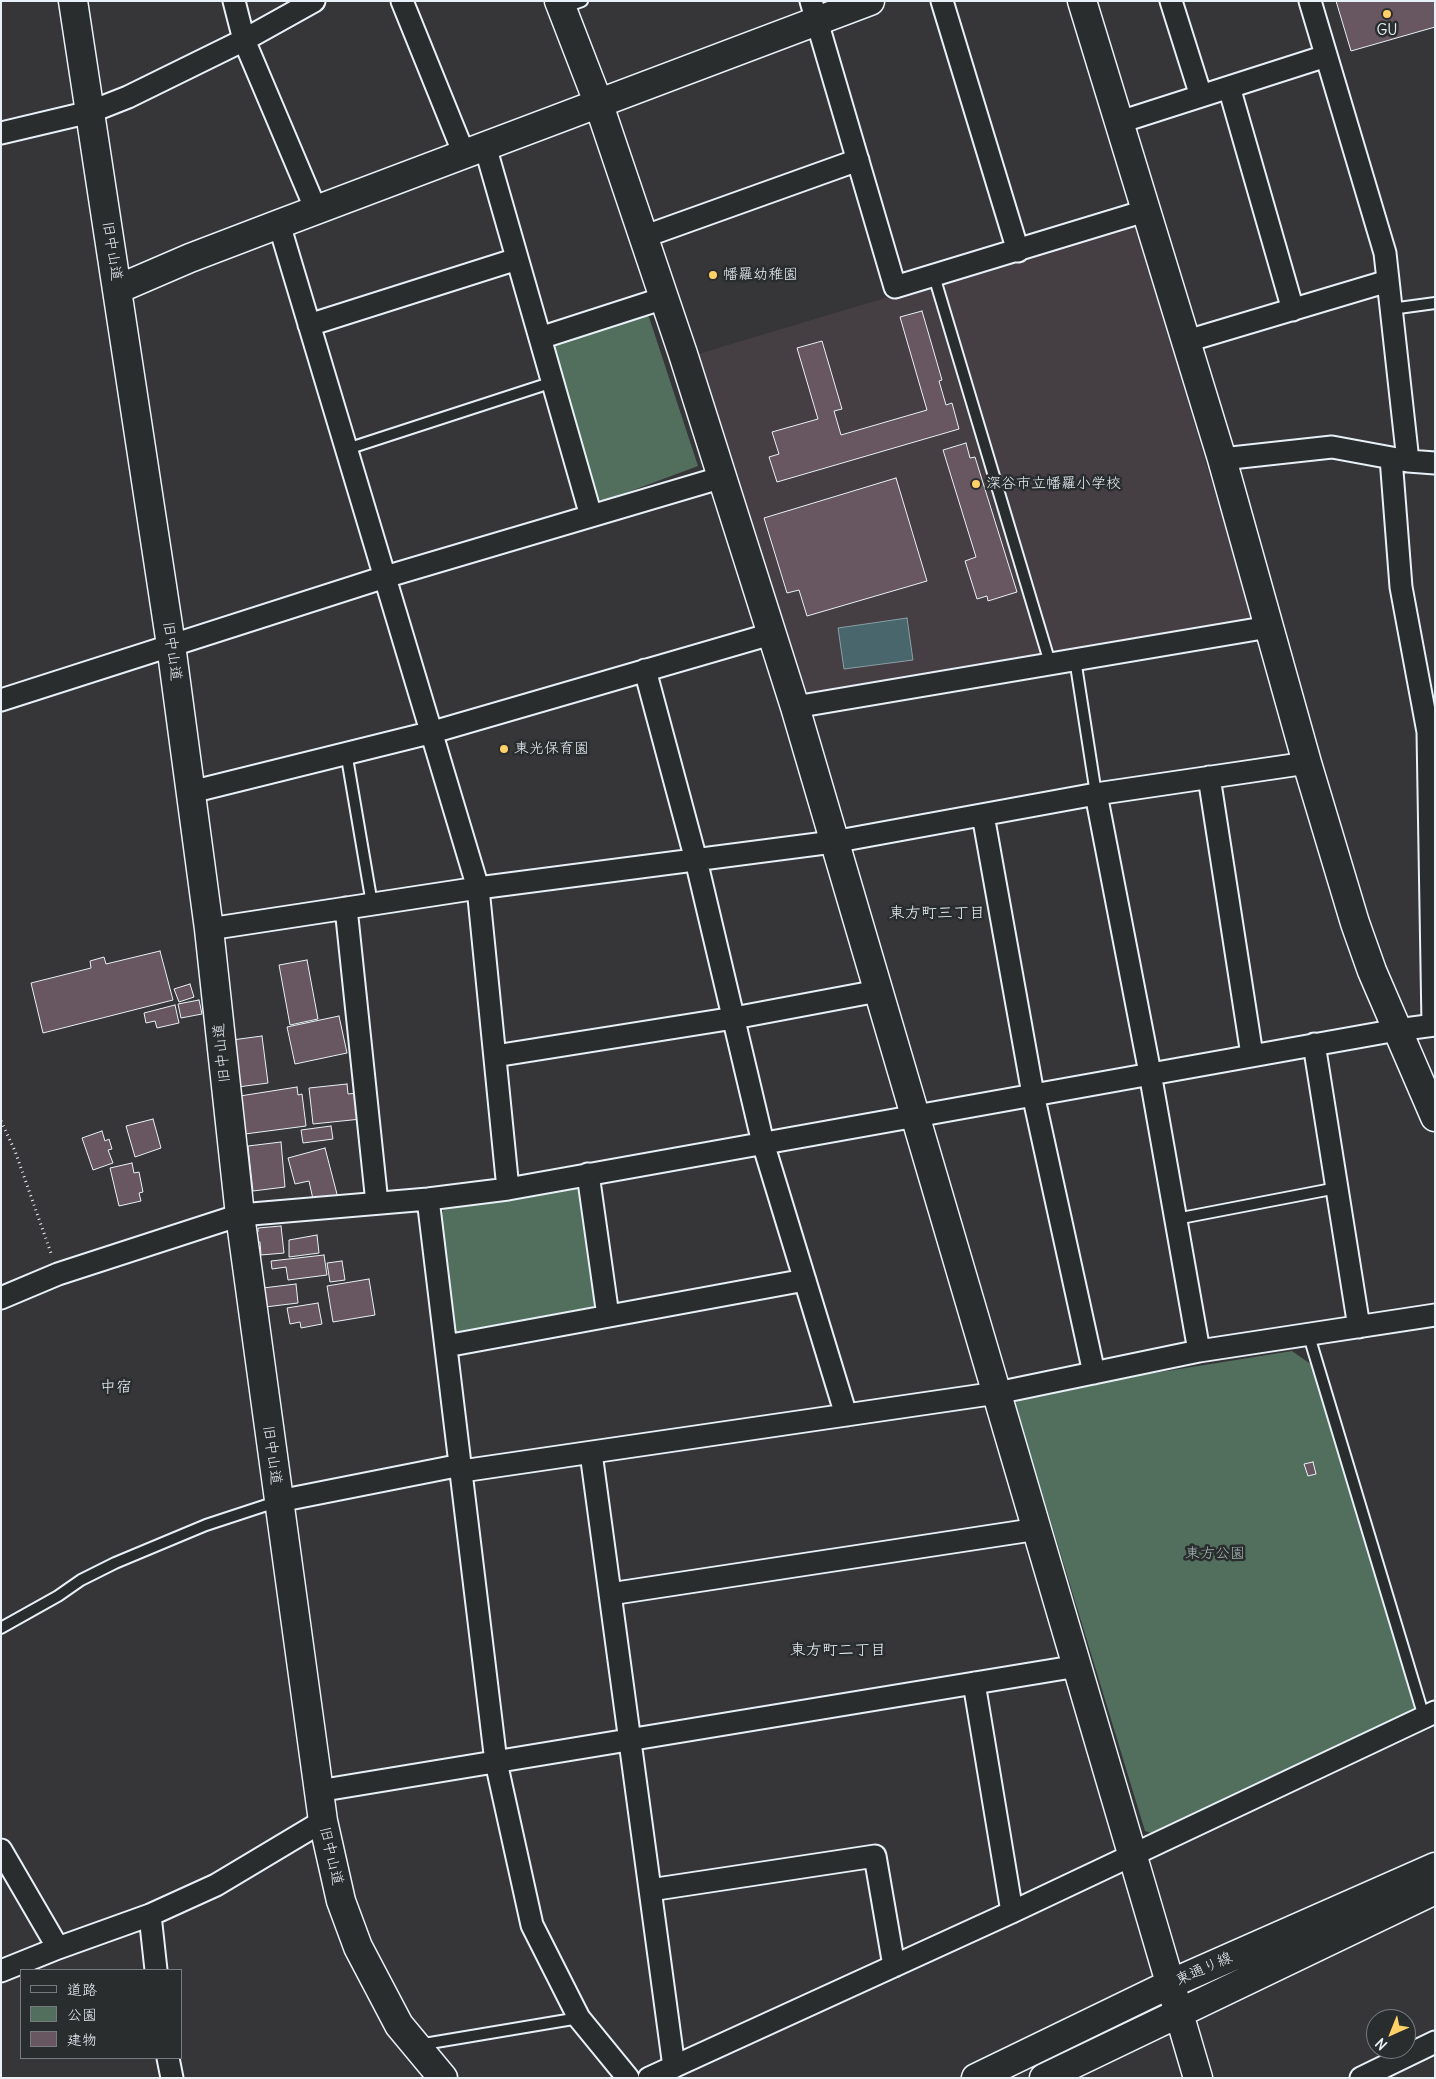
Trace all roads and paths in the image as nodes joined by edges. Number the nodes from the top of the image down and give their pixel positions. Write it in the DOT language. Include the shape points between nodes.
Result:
graph roads {
  1 [pos="73,1"];
  2 [pos="234,1"];
  3 [pos="314,1"];
  4 [pos="402,1"];
  5 [pos="870,1"];
  6 [pos="942,1"];
  7 [pos="1082,1"];
  8 [pos="1171,1"];
  9 [pos="1310,1"];
  10 [pos="568,4"];
  11 [pos="814,12"];
  12 [pos="244,40"];
  13 [pos="1326,56"];
  14 [pos="1230,87"];
  15 [pos="1201,96"];
  16 [pos="598,102"];
  17 [pos="90,112"];
  18 [pos="1120,122"];
  19 [pos="1,133"];
  20 [pos="474,150"];
  21 [pos="858,160"];
  22 [pos="316,210"];
  23 [pos="1145,211"];
  24 [pos="279,224"];
  25 [pos="642,237"];
  26 [pos="1018,251"];
  27 [pos="517,259"];
  28 [pos="934,276"];
  29 [pos="1388,281"];
  30 [pos="118,289"];
  31 [pos="664,298"];
  32 [pos="1435,303"];
  33 [pos="1391,309"];
  34 [pos="1293,310"];
  35 [pos="309,325"];
  36 [pos="540,338"];
  37 [pos="1187,341"];
  38 [pos="553,382"];
  39 [pos="346,449"];
  40 [pos="1400,459"];
  41 [pos="1222,460"];
  42 [pos="1435,462"];
  43 [pos="724,477"];
  44 [pos="591,516"];
  45 [pos="385,577"];
  46 [pos="1269,627"];
  47 [pos="771,634"];
  48 [pos="171,645"];
  49 [pos="1075,659"];
  50 [pos="1050,663"];
  51 [pos="645,670"];
  52 [pos="1,700"];
  53 [pos="795,707"];
  54 [pos="433,732"];
  55 [pos="346,752"];
  56 [pos="1308,763"];
  57 [pos="1209,777"];
  58 [pos="191,792"];
  59 [pos="1096,794"];
  60 [pos="983,815"];
  61 [pos="833,842"];
  62 [pos="696,860"];
  63 [pos="478,888"];
  64 [pos="372,904"];
  65 [pos="346,908"];
  66 [pos="208,929"];
  67 [pos="878,991"];
  68 [pos="734,1018"];
  69 [pos="1434,1025"];
  70 [pos="1397,1030"];
  71 [pos="1314,1044"];
  72 [pos="1252,1055"];
  73 [pos="495,1056"];
  74 [pos="1150,1073"];
  75 [pos="1032,1094"];
  76 [pos="914,1115"];
  77 [pos="1435,1117"];
  78 [pos="1,1121"];
  79 [pos="763,1143"];
  80 [pos="588,1174"];
  81 [pos="1337,1188"];
  82 [pos="508,1189"];
  83 [pos="428,1199"];
  84 [pos="376,1203"];
  85 [pos="240,1215"];
  86 [pos="1176,1219"];
  87 [pos="58,1274"];
  88 [pos="805,1280"];
  89 [pos="1,1298"];
  90 [pos="1435,1315"];
  91 [pos="608,1316"];
  92 [pos="1359,1327"];
  93 [pos="1309,1336"];
  94 [pos="446,1346"];
  95 [pos="1199,1351"];
  96 [pos="1094,1373"];
  97 [pos="998,1393"];
  98 [pos="846,1415"];
  99 [pos="591,1453"];
  100 [pos="462,1468"];
  101 [pos="279,1502"];
  102 [pos="1038,1529"];
  103 [pos="610,1594"];
  104 [pos="1,1628"];
  105 [pos="1078,1666"];
  106 [pos="974,1683"];
  107 [pos="1430,1714"];
  108 [pos="629,1740"];
  109 [pos="496,1762"];
  110 [pos="318,1791"];
  111 [pos="323,1821"];
  112 [pos="1,1850"];
  113 [pos="1132,1853"];
  114 [pos="1435,1868"];
  115 [pos="650,1890"];
  116 [pos="1435,1890"];
  117 [pos="1012,1912"];
  118 [pos="150,1915"];
  119 [pos="58,1948"];
  120 [pos="894,1966"];
  121 [pos="156,1969"];
  122 [pos="1,1971"];
  123 [pos="1170,1984"];
  124 [pos="1178,2013"];
  125 [pos="579,2018"];
  126 [pos="415,2046"];
  127 [pos="1434,2047"];
  128 [pos="168,2059"];
  129 [pos="674,2067"];
  130 [pos="172,2078"];
  131 [pos="443,2078"];
  132 [pos="628,2078"];
  133 [pos="649,2078"];
  134 [pos="976,2078"];
  135 [pos="1044,2078"];
  136 [pos="1198,2078"];
  137 [pos="1361,2078"];
  1 -- 17 [label="street, 旧中山道"];
  2 -- 12 [label="street"];
  3 -- 12 [label="street"];
  4 -- 20 [label="street"];
  5 -- 11 [label="street"];
  6 -- 26 [label="street"];
  7 -- 18 [label="street"];
  8 -- 15 [label="street"];
  9 -- 13 [label="street"];
  10 -- 16 [label="street"];
  11 -- 16 [label="street"];
  11 -- 21 [label="street"];
  12 -- 17 [label="street" via="128,97"];
  12 -- 22 [label="street"];
  13 -- 14 [label="street"];
  13 -- 29 [label="street" via="1385,253"];
  14 -- 15 [label="street"];
  14 -- 34 [label="street"];
  15 -- 18 [label="street"];
  16 -- 20 [label="street"];
  16 -- 25 [label="street"];
  17 -- 19 [label="street"];
  17 -- 30 [label="street, 旧中山道"];
  18 -- 23 [label="street"];
  20 -- 22 [label="street"];
  20 -- 27 [label="street"];
  21 -- 25 [label="street"];
  21 -- 28 [label="street" via="895,288"];
  22 -- 24 [label="street"];
  23 -- 26 [label="street"];
  23 -- 37 [label="street"];
  24 -- 30 [label="street"];
  24 -- 35 [label="street"];
  25 -- 31 [label="street"];
  26 -- 28 [label="street"];
  27 -- 35 [label="street"];
  27 -- 36 [label="street"];
  28 -- 50 [label="lane"];
  29 -- 33 [label="street"];
  29 -- 34 [label="street"];
  30 -- 48 [label="street, 旧中山道"];
  31 -- 36 [label="street"];
  31 -- 43 [label="street"];
  32 -- 33 [label="lane"];
  33 -- 40 [label="street"];
  34 -- 37 [label="street"];
  35 -- 39 [label="street"];
  36 -- 38 [label="street"];
  37 -- 41 [label="street"];
  38 -- 39 [label="lane"];
  38 -- 44 [label="street"];
  39 -- 45 [label="street"];
  40 -- 41 [label="street" via="1332,447"];
  40 -- 42 [label="street"];
  40 -- 69 [label="street" via="1401,587 1428,732"];
  41 -- 46 [label="street"];
  43 -- 44 [label="street"];
  43 -- 47 [label="street"];
  44 -- 45 [label="street"];
  45 -- 48 [label="street"];
  45 -- 54 [label="street"];
  46 -- 49 [label="street"];
  46 -- 56 [label="street"];
  47 -- 51 [label="street"];
  47 -- 53 [label="street"];
  48 -- 52 [label="street"];
  48 -- 58 [label="street, 旧中山道"];
  49 -- 50 [label="street"];
  49 -- 59 [label="lane"];
  50 -- 53 [label="street"];
  51 -- 54 [label="street"];
  51 -- 62 [label="street"];
  53 -- 61 [label="street"];
  54 -- 55 [label="street"];
  54 -- 63 [label="street"];
  55 -- 58 [label="street"];
  55 -- 64 [label="lane"];
  56 -- 57 [label="street"];
  56 -- 70 [label="street" via="1355,923"];
  57 -- 59 [label="street"];
  57 -- 72 [label="street"];
  58 -- 66 [label="street, 旧中山道"];
  59 -- 60 [label="street"];
  59 -- 74 [label="street"];
  60 -- 61 [label="street"];
  60 -- 75 [label="street"];
  61 -- 62 [label="street"];
  61 -- 67 [label="street"];
  62 -- 63 [label="street"];
  62 -- 68 [label="street"];
  63 -- 64 [label="street"];
  63 -- 73 [label="street"];
  64 -- 65 [label="street"];
  65 -- 66 [label="street"];
  65 -- 84 [label="street"];
  66 -- 85 [label="street, 旧中山道"];
  67 -- 68 [label="street"];
  67 -- 76 [label="street"];
  68 -- 73 [label="street"];
  68 -- 79 [label="street"];
  69 -- 70 [label="street"];
  70 -- 71 [label="street"];
  70 -- 77 [label="street"];
  71 -- 72 [label="street"];
  71 -- 81 [label="street"];
  72 -- 74 [label="street"];
  73 -- 82 [label="street"];
  74 -- 75 [label="street"];
  74 -- 86 [label="street"];
  75 -- 76 [label="street"];
  75 -- 96 [label="street"];
  76 -- 79 [label="street"];
  76 -- 97 [label="street"];
  78 -- 87 [label="path"];
  79 -- 80 [label="street"];
  79 -- 88 [label="street"];
  80 -- 82 [label="street"];
  80 -- 91 [label="street"];
  81 -- 86 [label="lane"];
  81 -- 92 [label="street"];
  82 -- 83 [label="street"];
  83 -- 84 [label="street"];
  83 -- 94 [label="street"];
  84 -- 85 [label="street"];
  85 -- 87 [label="street"];
  85 -- 101 [label="street, 旧中山道"];
  86 -- 95 [label="street"];
  87 -- 89 [label="street"];
  88 -- 91 [label="street"];
  88 -- 98 [label="street"];
  90 -- 92 [label="street"];
  91 -- 94 [label="street"];
  92 -- 93 [label="street"];
  93 -- 95 [label="street"];
  93 -- 107 [label="lane"];
  94 -- 100 [label="street"];
  95 -- 96 [label="street"];
  96 -- 97 [label="street"];
  97 -- 98 [label="street"];
  97 -- 102 [label="street"];
  98 -- 99 [label="street"];
  99 -- 100 [label="street"];
  99 -- 103 [label="street"];
  100 -- 101 [label="street"];
  100 -- 109 [label="street"];
  101 -- 104 [label="lane" via="206,1525 115,1563 80,1580"];
  101 -- 110 [label="street, 旧中山道"];
  102 -- 103 [label="street"];
  102 -- 105 [label="street"];
  103 -- 108 [label="street"];
  105 -- 106 [label="street"];
  105 -- 113 [label="street"];
  106 -- 108 [label="street"];
  106 -- 117 [label="street"];
  107 -- 113 [label="street"];
  108 -- 109 [label="street"];
  108 -- 115 [label="street"];
  109 -- 110 [label="street"];
  109 -- 125 [label="street" via="532,1925"];
  110 -- 111 [label="street, 旧中山道"];
  111 -- 118 [label="street" via="216,1885"];
  111 -- 126 [label="street, 旧中山道" via="342,1901 358,1947 384,2001"];
  112 -- 119 [label="street"];
  113 -- 117 [label="street"];
  113 -- 123 [label="street"];
  114 -- 123 [label="street, 東通り線"];
  115 -- 120 [label="street" via="875,1856"];
  115 -- 129 [label="street"];
  116 -- 124 [label="street, 東通り線"];
  117 -- 120 [label="street"];
  118 -- 119 [label="street"];
  118 -- 121 [label="street"];
  119 -- 122 [label="street"];
  120 -- 129 [label="street"];
  123 -- 124 [label="street"];
  123 -- 134 [label="street, 東通り線"];
  124 -- 135 [label="street, 東通り線"];
  124 -- 136 [label="street"];
  125 -- 126 [label="lane"];
  125 -- 132 [label="street"];
  126 -- 131 [label="street, 旧中山道"];
  127 -- 137 [label="street"];
  128 -- 130 [label="street"];
  129 -- 133 [label="street"];
}
